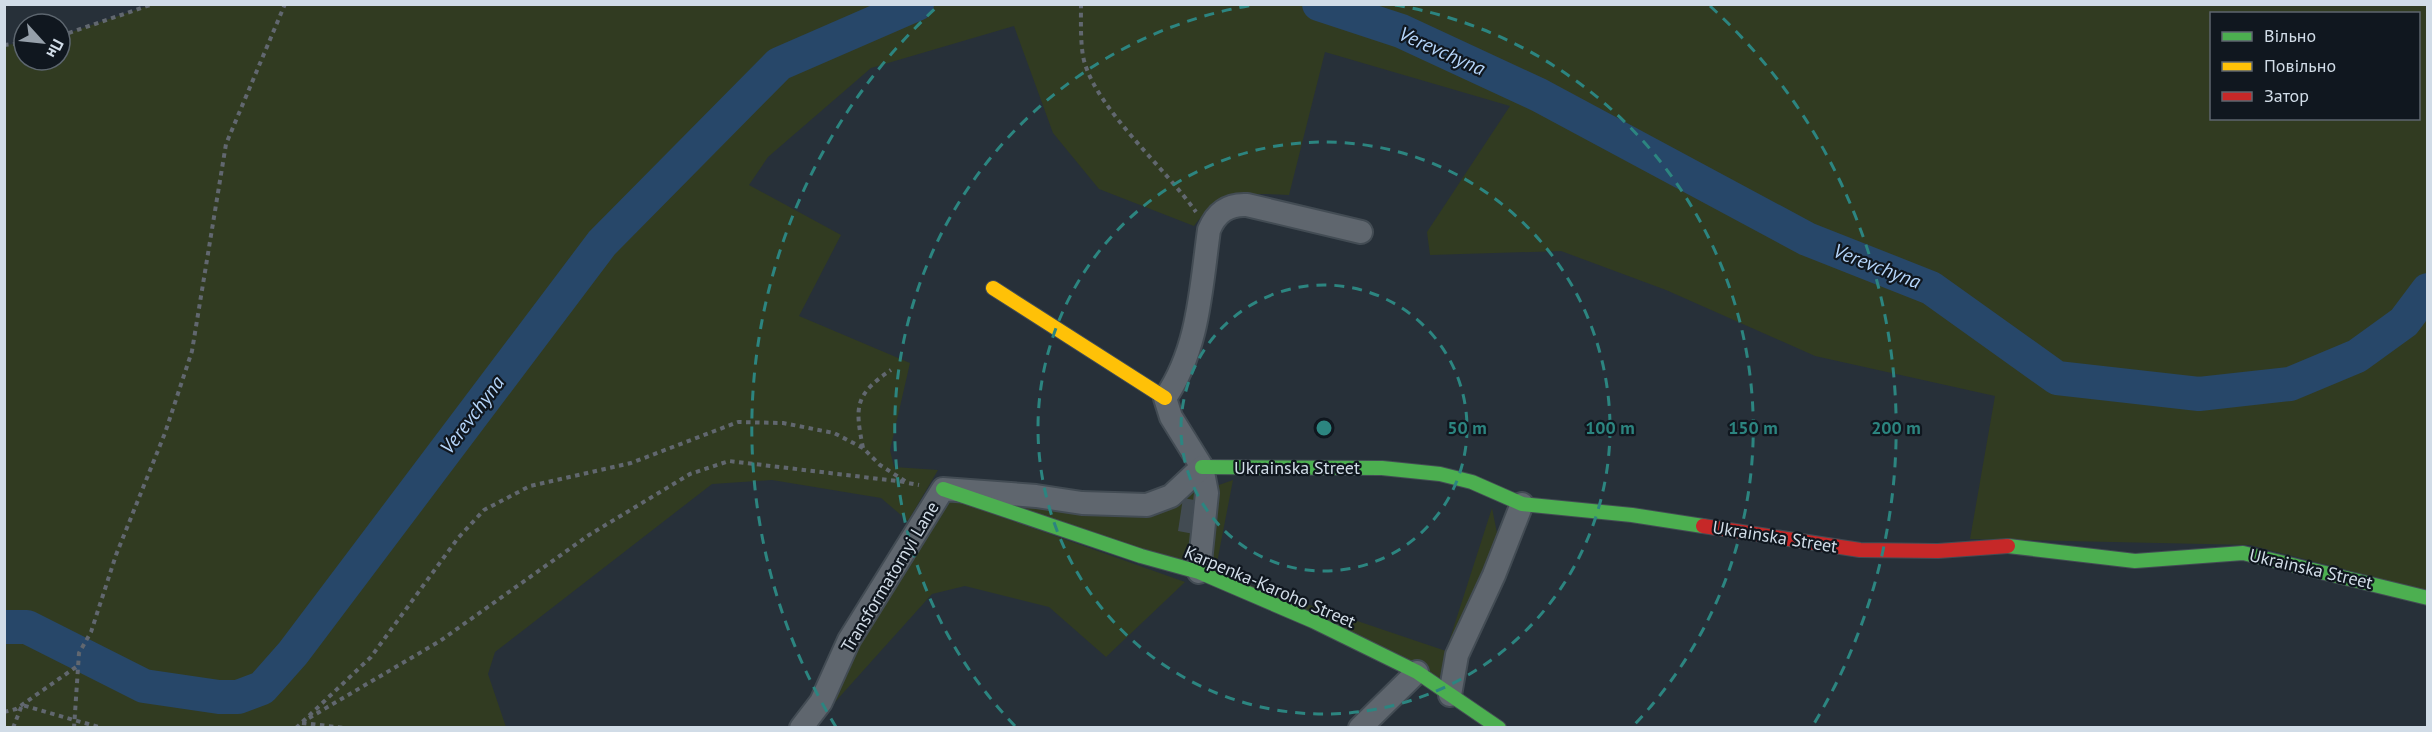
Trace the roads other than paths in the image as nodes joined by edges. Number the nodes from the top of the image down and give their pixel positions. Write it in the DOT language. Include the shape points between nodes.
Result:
graph roads {
  1 [pos="1361,232"];
  2 [pos="993,288"];
  3 [pos="1165,398"];
  4 [pos="1202,467"];
  5 [pos="943,489"];
  6 [pos="1522,504"];
  7 [pos="1199,572"];
  8 [pos="2427,598"];
  9 [pos="1417,672"];
  10 [pos="1450,696"];
  11 [pos="801,728"];
  12 [pos="1360,728"];
  13 [pos="1498,728"];
  1 -- 3 [label="street" via="1247,205 1234,204 1224,209 1209,230 1193,339 1176,382"];
  2 -- 3 [label="street"];
  3 -- 4 [label="street" via="1171,417"];
  4 -- 5 [label="street" via="1171,496 1147,505 1082,503"];
  4 -- 6 [label="street, Ukrainska Street" via="1428,472 1472,482"];
  4 -- 7 [label="street" via="1207,494"];
  5 -- 7 [label="street, Karpenka-Karoho Street"];
  5 -- 11 [label="street, Transformatornyi Lane" via="849,640 821,702"];
  6 -- 8 [label="street, Ukrainska Street" via="1860,550 2006,546 2135,561 2243,553"];
  6 -- 10 [label="street" via="1457,655"];
  7 -- 9 [label="street, Karpenka-Karoho Street"];
  9 -- 10 [label="street, Karpenka-Karoho Street"];
  9 -- 12 [label="street"];
  10 -- 13 [label="street, Karpenka-Karoho Street"];
}
